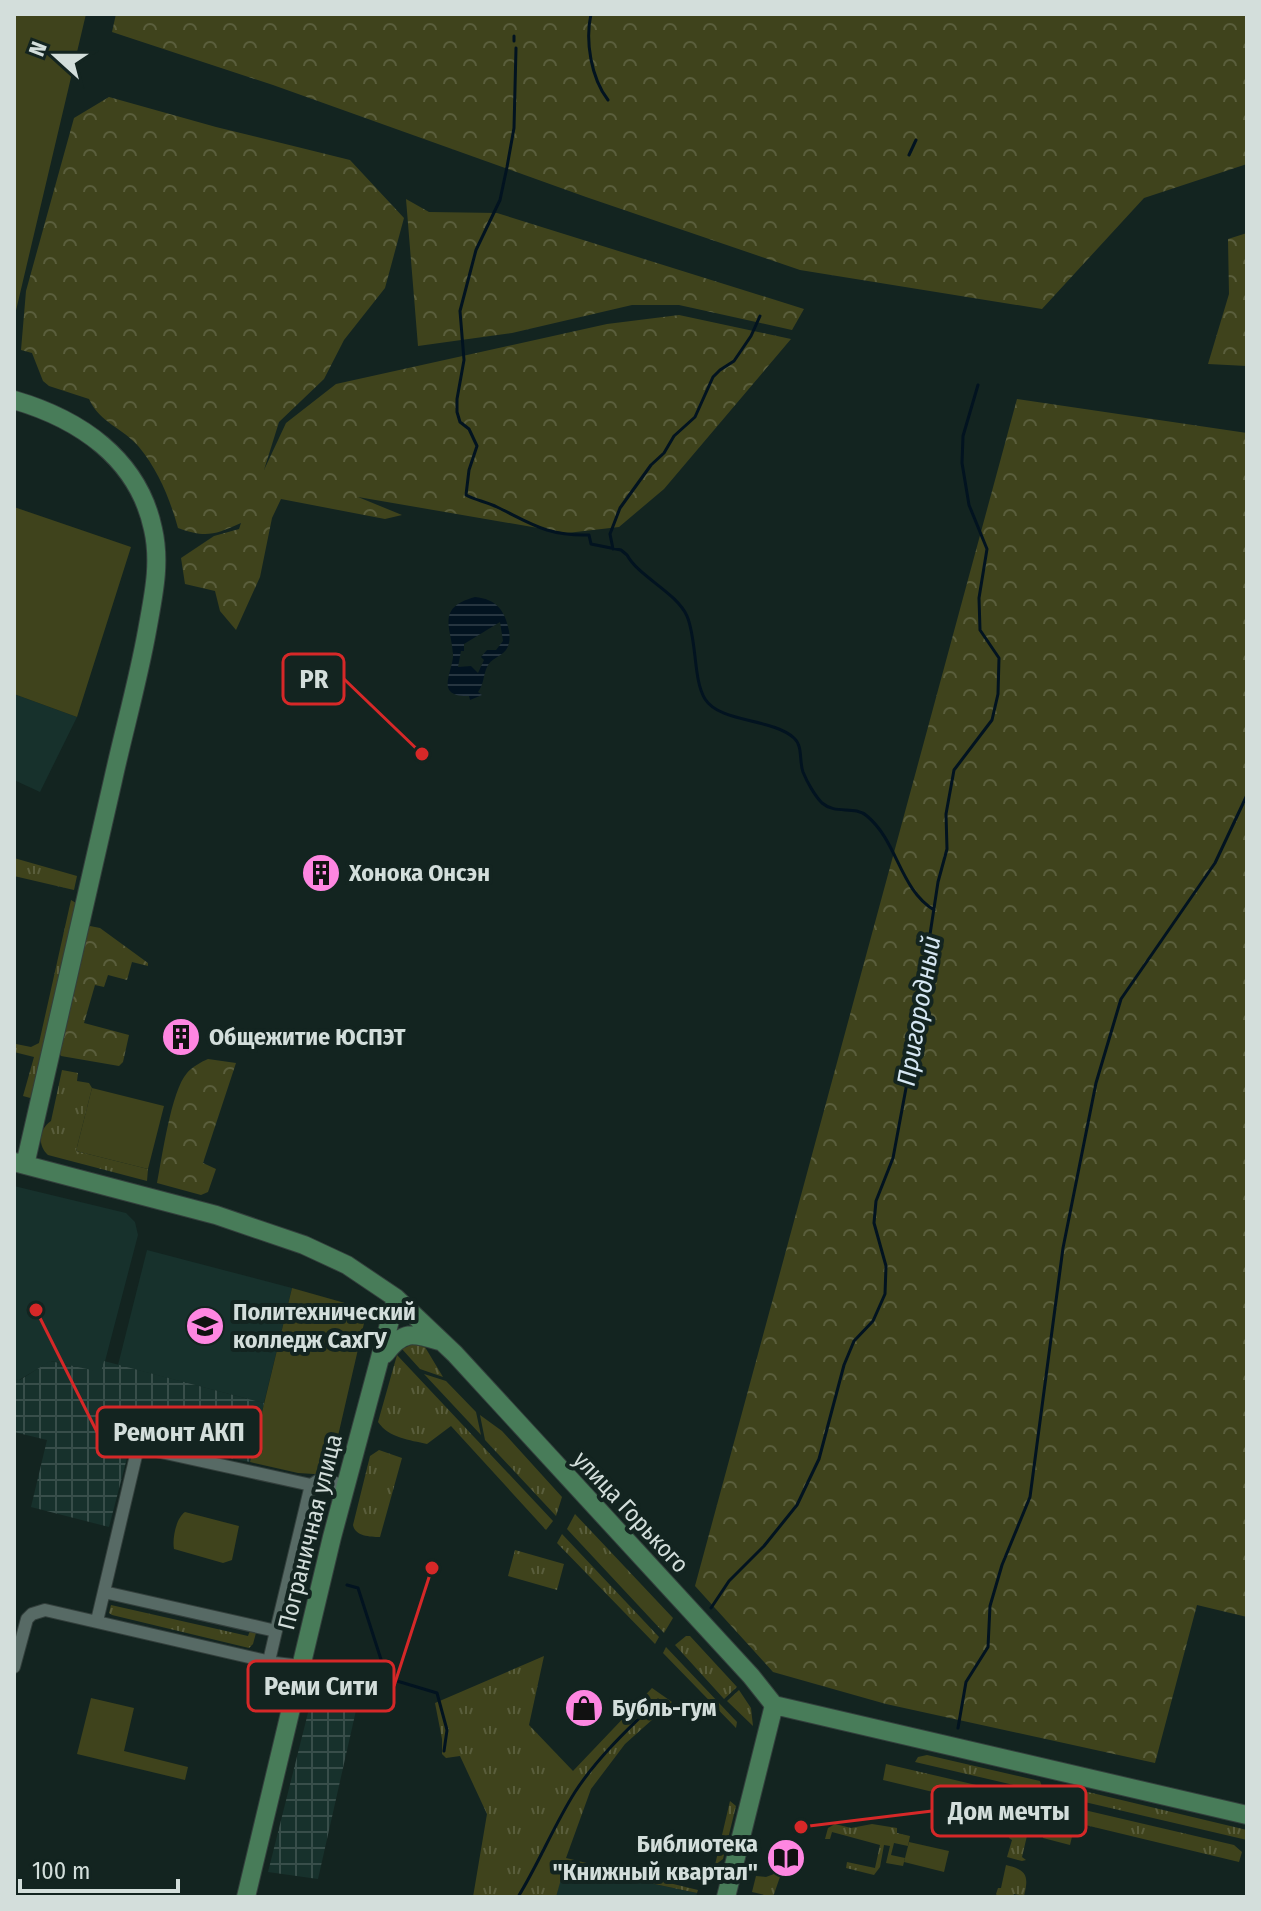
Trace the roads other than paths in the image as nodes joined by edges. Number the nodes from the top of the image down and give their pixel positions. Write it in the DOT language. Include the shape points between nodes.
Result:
graph roads {
  1 [pos="14,400"];
  2 [pos="20,1164"];
  3 [pos="378,1289"];
  4 [pos="396,1298"];
  5 [pos="442,1342"];
  6 [pos="377,1365"];
  7 [pos="311,1485"];
  8 [pos="345,1485"];
  9 [pos="104,1592"];
  10 [pos="97,1621"];
  11 [pos="276,1631"];
  12 [pos="269,1661"];
  13 [pos="301,1666"];
  14 [pos="14,1667"];
  15 [pos="774,1705"];
  16 [pos="1247,1815"];
  17 [pos="246,1897"];
  18 [pos="726,1897"];
  1 -- 2 [label="main road" via="74,424 116,456 147,508 157,577 141,664"];
  2 -- 3 [label="main road, улица Горького" via="216,1215 304,1245 347,1265"];
  3 -- 4 [label="main road, улица Горького"];
  3 -- 6 [label="main road, Пограничная улица" via="383,1316"];
  4 -- 5 [label="main road, улица Горького"];
  4 -- 6 [label="main road, Пограничная улица"];
  5 -- 6 [label="main road" via="418,1335 399,1338"];
  5 -- 15 [label="main road, улица Горького"];
  6 -- 8 [label="main road, Пограничная улица"];
  7 -- 8 [label="street" via="319,1480"];
  7 -- 9 [label="street" via="138,1447"];
  7 -- 11 [label="street"];
  8 -- 13 [label="main road, Пограничная улица"];
  9 -- 10 [label="street"];
  9 -- 11 [label="street"];
  10 -- 12 [label="street"];
  10 -- 14 [label="street" via="45,1610 32,1614"];
  11 -- 12 [label="street"];
  12 -- 13 [label="street"];
  13 -- 17 [label="main road, Пограничная улица"];
  15 -- 16 [label="main road"];
  15 -- 18 [label="main road"];
}
